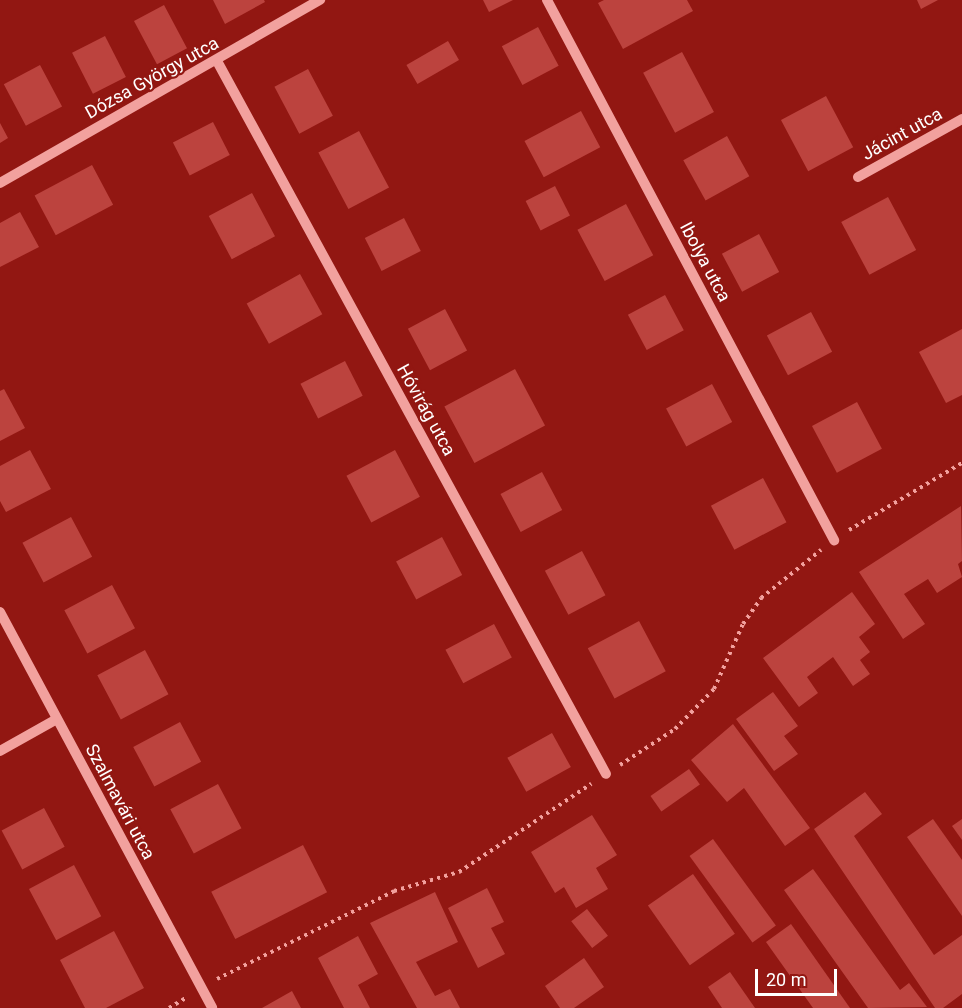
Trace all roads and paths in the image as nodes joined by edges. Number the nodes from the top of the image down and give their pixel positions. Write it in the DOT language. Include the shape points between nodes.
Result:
graph roads {
  1 [pos="320,0"];
  2 [pos="546,0"];
  3 [pos="306,3"];
  4 [pos="217,61"];
  5 [pos="962,119"];
  6 [pos="858,177"];
  7 [pos="0,183"];
  8 [pos="834,540"];
  9 [pos="0,612"];
  10 [pos="57,718"];
  11 [pos="0,751"];
  12 [pos="606,774"];
  13 [pos="212,1008"];
  1 -- 3 [label="street, Dózsa György utca"];
  2 -- 8 [label="street, Ibolya utca"];
  3 -- 4 [label="street, Dózsa György utca"];
  4 -- 7 [label="street, Dózsa György utca"];
  4 -- 12 [label="street, Hóvirág utca"];
  5 -- 6 [label="street, Jácint utca"];
  9 -- 10 [label="street, Szalmavári utca"];
  10 -- 11 [label="street"];
  10 -- 13 [label="street, Szalmavári utca"];
}
